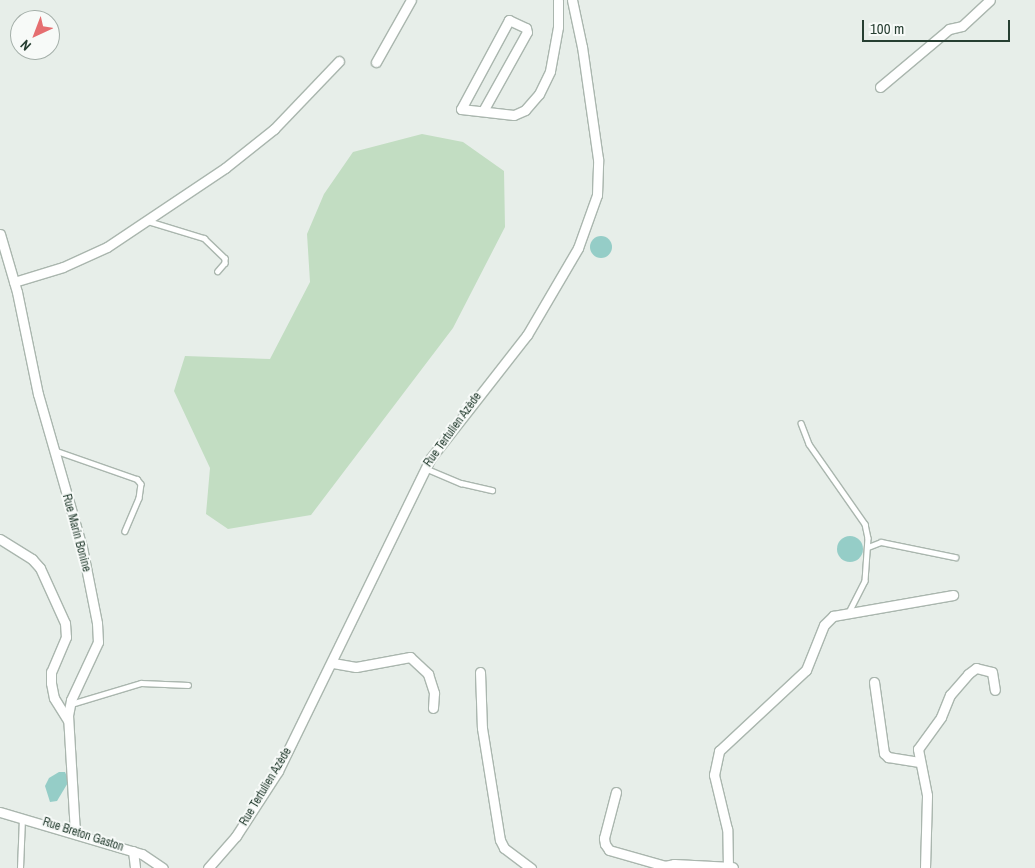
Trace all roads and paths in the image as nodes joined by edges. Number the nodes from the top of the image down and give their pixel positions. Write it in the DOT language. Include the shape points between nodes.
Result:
graph roads {
  1 [pos="411,0"];
  2 [pos="558,0"];
  3 [pos="572,0"];
  4 [pos="990,0"];
  5 [pos="339,61"];
  6 [pos="376,62"];
  7 [pos="880,87"];
  8 [pos="483,111"];
  9 [pos="147,221"];
  10 [pos="0,234"];
  11 [pos="218,271"];
  12 [pos="14,282"];
  13 [pos="800,423"];
  14 [pos="53,450"];
  15 [pos="425,468"];
  16 [pos="492,490"];
  17 [pos="125,531"];
  18 [pos="0,539"];
  19 [pos="868,547"];
  20 [pos="955,557"];
  21 [pos="953,595"];
  22 [pos="850,611"];
  23 [pos="333,663"];
  24 [pos="480,672"];
  25 [pos="874,682"];
  26 [pos="188,685"];
  27 [pos="995,690"];
  28 [pos="70,704"];
  29 [pos="434,708"];
  30 [pos="68,720"];
  31 [pos="918,762"];
  32 [pos="616,792"];
  33 [pos="0,812"];
  34 [pos="22,816"];
  35 [pos="75,832"];
  36 [pos="133,851"];
  37 [pos="662,867"];
  38 [pos="20,868"];
  39 [pos="135,868"];
  40 [pos="163,868"];
  41 [pos="208,868"];
  42 [pos="531,868"];
  43 [pos="730,868"];
  44 [pos="925,868"];
  1 -- 6 [label="street"];
  2 -- 8 [label="street" via="558,27 550,71 539,94 525,110 514,115"];
  3 -- 15 [label="street, Rue Tertulien Azède" via="598,159 597,195 578,248 526,335"];
  4 -- 7 [label="street" via="962,26 949,30"];
  5 -- 9 [label="street" via="274,129 225,168"];
  8 -- 8 [label="street" via="527,32 526,28 510,20 461,107 463,110"];
  9 -- 11 [label="lane" via="204,238 225,258"];
  9 -- 12 [label="street" via="107,247"];
  10 -- 12 [label="street, Rue Marin Bonine"];
  12 -- 14 [label="street, Rue Marin Bonine"];
  13 -- 19 [label="lane" via="809,444 864,524"];
  14 -- 17 [label="lane" via="137,479 139,498"];
  14 -- 28 [label="street, Rue Marin Bonine" via="82,547 97,623 98,642"];
  15 -- 16 [label="lane" via="461,484"];
  15 -- 23 [label="street, Rue Tertulien Azède"];
  18 -- 30 [label="street" via="32,559 40,568 65,623 66,637 51,672 51,683 54,698"];
  19 -- 20 [label="lane" via="880,542"];
  19 -- 22 [label="lane" via="865,581"];
  21 -- 22 [label="street"];
  22 -- 43 [label="street" via="833,616 824,625 806,670 720,752 714,775 727,829"];
  23 -- 29 [label="street" via="356,667 410,657 428,674 434,693"];
  23 -- 41 [label="street, Rue Tertulien Azède" via="278,771 236,836"];
  24 -- 42 [label="street" via="482,728 500,840 504,848"];
  25 -- 31 [label="street" via="884,753 888,757"];
  26 -- 28 [label="lane" via="141,683"];
  27 -- 31 [label="street" via="992,672 976,668 968,674 950,695 941,717 918,749"];
  28 -- 30 [label="street, Rue Marin Bonine"];
  30 -- 35 [label="street, Rue Marin Bonine"];
  31 -- 44 [label="street" via="926,795"];
  32 -- 37 [label="street" via="605,844 609,850"];
  33 -- 34 [label="street, Rue Breton Gaston"];
  34 -- 35 [label="street, Rue Breton Gaston"];
  34 -- 38 [label="lane"];
  35 -- 36 [label="street, Rue Breton Gaston"];
  36 -- 39 [label="street"];
  36 -- 40 [label="street, Rue Breton Gaston"];
  37 -- 43 [label="street"];
}
